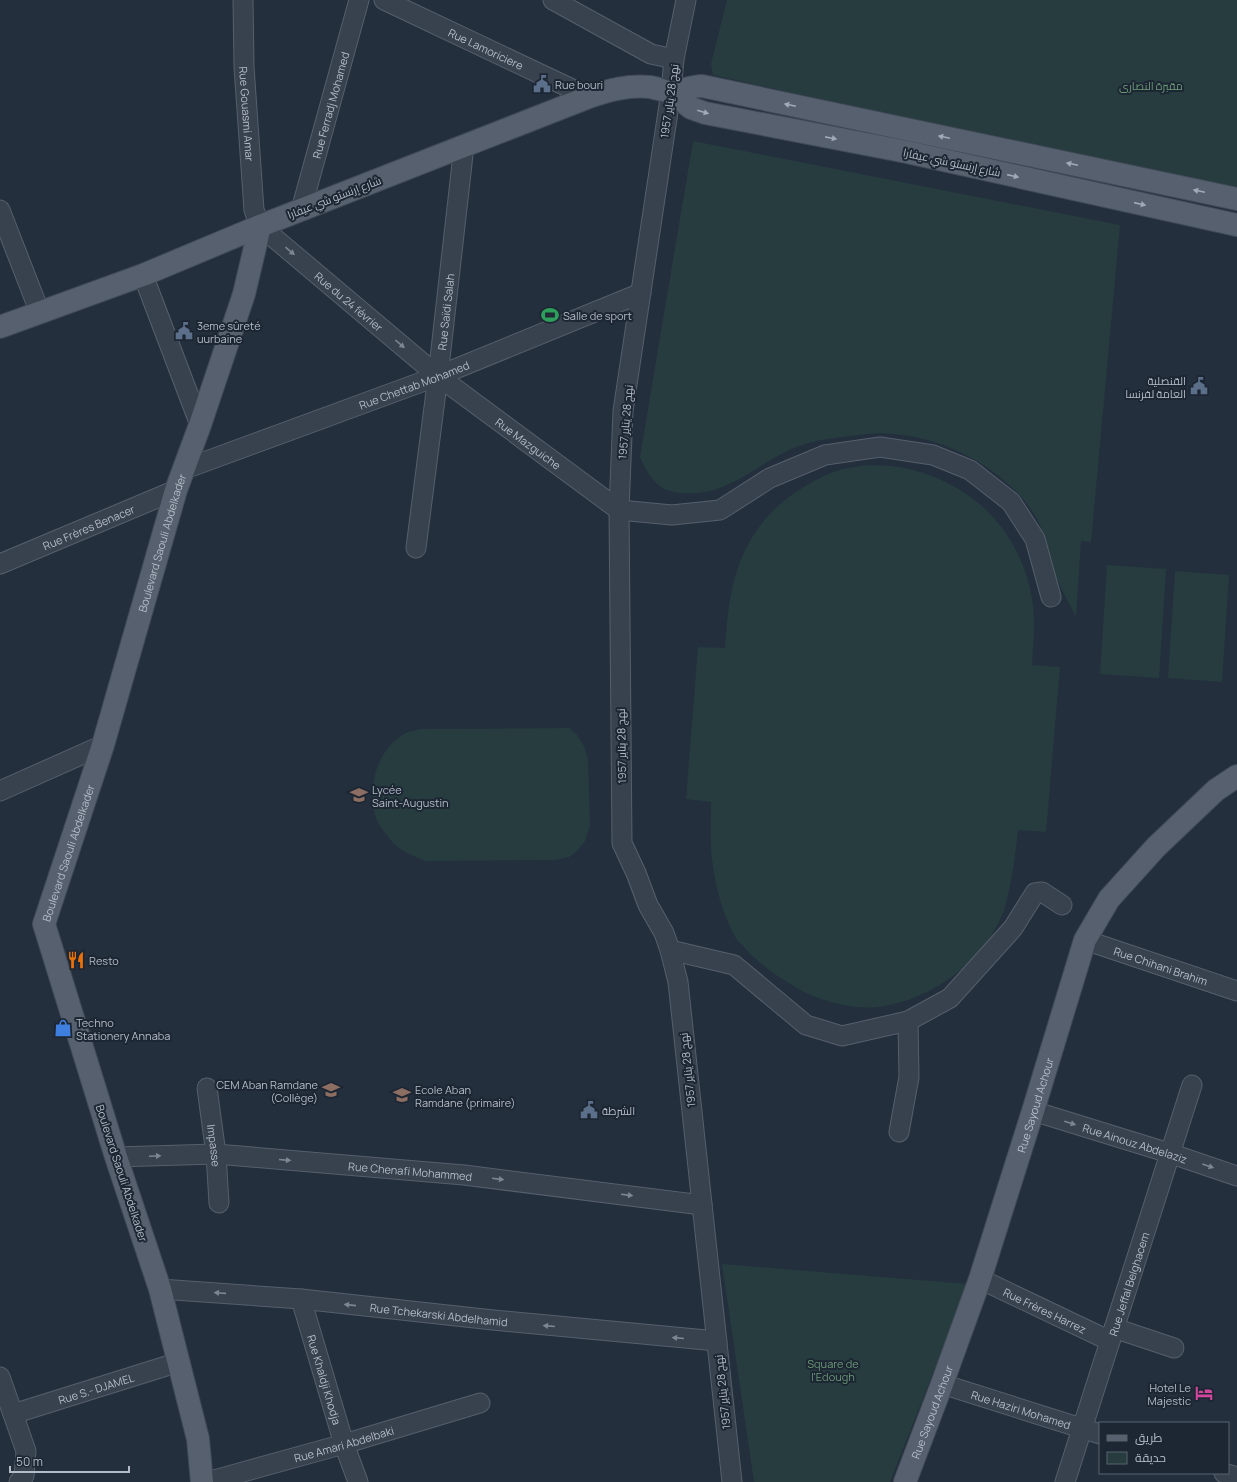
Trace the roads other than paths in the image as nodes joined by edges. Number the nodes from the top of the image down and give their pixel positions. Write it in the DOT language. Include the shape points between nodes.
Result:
graph roads {
  1 [pos="243,0"];
  2 [pos="359,0"];
  3 [pos="384,0"];
  4 [pos="553,0"];
  5 [pos="686,0"];
  6 [pos="674,59"];
  7 [pos="671,92"];
  8 [pos="589,97"];
  9 [pos="911,130"];
  10 [pos="464,146"];
  11 [pos="907,152"];
  12 [pos="1237,199"];
  13 [pos="0,210"];
  14 [pos="301,210"];
  15 [pos="1237,225"];
  16 [pos="260,226"];
  17 [pos="144,275"];
  18 [pos="641,293"];
  19 [pos="40,313"];
  20 [pos="0,327"];
  21 [pos="438,376"];
  22 [pos="200,426"];
  23 [pos="185,469"];
  24 [pos="176,490"];
  25 [pos="619,510"];
  26 [pos="416,548"];
  27 [pos="0,564"];
  28 [pos="1051,597"];
  29 [pos="103,745"];
  30 [pos="1237,776"];
  31 [pos="0,791"];
  32 [pos="1062,905"];
  33 [pos="1084,940"];
  34 [pos="670,950"];
  35 [pos="1237,991"];
  36 [pos="908,1021"];
  37 [pos="1192,1085"];
  38 [pos="207,1088"];
  39 [pos="1033,1111"];
  40 [pos="899,1132"];
  41 [pos="1169,1153"];
  42 [pos="216,1154"];
  43 [pos="116,1157"];
  44 [pos="1237,1176"];
  45 [pos="219,1203"];
  46 [pos="702,1205"];
  47 [pos="980,1279"];
  48 [pos="160,1289"];
  49 [pos="301,1300"];
  50 [pos="1112,1334"];
  51 [pos="717,1341"];
  52 [pos="1174,1348"];
  53 [pos="179,1362"];
  54 [pos="0,1377"];
  55 [pos="942,1384"];
  56 [pos="480,1403"];
  57 [pos="13,1414"];
  58 [pos="1082,1428"];
  59 [pos="1099,1434"];
  60 [pos="344,1444"];
  61 [pos="1227,1474"];
  62 [pos="1237,1477"];
  63 [pos="19,1482"];
  64 [pos="202,1482"];
  65 [pos="208,1482"];
  66 [pos="358,1482"];
  67 [pos="732,1482"];
  68 [pos="905,1482"];
  69 [pos="1065,1482"];
  1 -- 16 [label="street, Rue Gouasmi Amar" via="244,66 254,210"];
  2 -- 14 [label="street, Rue Ferradj Mohamed"];
  3 -- 8 [label="street, Rue Lamoriciere"];
  4 -- 6 [label="street" via="651,54"];
  5 -- 6 [label="street, نهج 28 يناير 1957"];
  6 -- 7 [label="street, نهج 28 يناير 1957"];
  7 -- 8 [label="main road, شارع إرنستو شي عيفارا" via="650,87 629,87 608,90"];
  9 -- 7 [label="main road, شارع إرنستو شي عيفارا, one-way" via="702,86"];
  7 -- 11 [label="main road, شارع إرنستو شي عيفارا, one-way" via="691,108 705,113"];
  7 -- 18 [label="street, نهج 28 يناير 1957"];
  8 -- 10 [label="main road, شارع إرنستو شي عيفارا"];
  9 -- 11 [label="main road"];
  12 -- 9 [label="main road, شارع إرنستو شي عيفارا, one-way"];
  10 -- 14 [label="main road, شارع إرنستو شي عيفارا"];
  10 -- 21 [label="street, Rue Saïdi Salah"];
  11 -- 15 [label="main road, شارع إرنستو شي عيفارا, one-way"];
  13 -- 19 [label="street"];
  14 -- 16 [label="main road, شارع إرنستو شي عيفارا"];
  16 -- 17 [label="main road, شارع إرنستو شي عيفارا"];
  16 -- 21 [label="street, Rue du 24 février, one-way"];
  16 -- 22 [label="main road, Boulevard Saouli Abdelkader" via="244,294"];
  17 -- 19 [label="main road, شارع إرنستو شي عيفارا"];
  17 -- 22 [label="street"];
  18 -- 21 [label="street, Rue Chettab Mohamed"];
  18 -- 25 [label="street, نهج 28 يناير 1957" via="623,411"];
  19 -- 20 [label="main road, شارع إرنستو شي عيفارا"];
  21 -- 23 [label="street, Rue Chettab Mohamed"];
  21 -- 25 [label="street, Rue Mazguiche"];
  21 -- 26 [label="street, Rue Saïdi Salah"];
  22 -- 23 [label="main road, Boulevard Saouli Abdelkader"];
  23 -- 24 [label="main road, Boulevard Saouli Abdelkader"];
  24 -- 27 [label="street, Rue Frères Benacer"];
  24 -- 29 [label="main road, Boulevard Saouli Abdelkader"];
  25 -- 28 [label="street" via="672,515 720,510 770,478 825,455 880,447 934,455 970,470 1011,502 1035,540"];
  25 -- 34 [label="street, نهج 28 يناير 1957" via="622,844"];
  29 -- 31 [label="street"];
  29 -- 43 [label="main road, Boulevard Saouli Abdelkader" via="44,924"];
  30 -- 33 [label="main road, Rue Sayoud Achour" via="1216,790 1156,847 1109,899"];
  32 -- 36 [label="street" via="1042,892 1034,893 1013,928 950,998"];
  33 -- 35 [label="street, Rue Chihani Brahim"];
  33 -- 39 [label="main road, Rue Sayoud Achour"];
  34 -- 36 [label="street" via="734,965 806,1025 842,1036"];
  34 -- 46 [label="street, نهج 28 يناير 1957" via="678,982"];
  36 -- 40 [label="street" via="909,1077"];
  37 -- 41 [label="street, Rue Jeffal Belghacem"];
  38 -- 42 [label="street, Impasse"];
  39 -- 41 [label="street, Rue Ainouz Abdelaziz, one-way"];
  39 -- 47 [label="main road, Rue Sayoud Achour"];
  41 -- 44 [label="street, Rue Ainouz Abdelaziz, one-way"];
  41 -- 50 [label="street, Rue Jeffal Belghacem"];
  43 -- 42 [label="street, Rue Chenafi Mohammed, one-way"];
  42 -- 45 [label="street, Impasse"];
  42 -- 46 [label="street, Rue Chenafi Mohammed, one-way" via="464,1175"];
  43 -- 48 [label="main road, Boulevard Saouli Abdelkader"];
  46 -- 51 [label="street, نهج 28 يناير 1957"];
  47 -- 50 [label="street, Rue Frères Harrez"];
  47 -- 55 [label="main road, Rue Sayoud Achour"];
  49 -- 48 [label="street, Rue Tchekarski Abdelhamid, one-way"];
  48 -- 53 [label="main road, Boulevard Saouli Abdelkader"];
  51 -- 49 [label="street, Rue Tchekarski Abdelhamid, one-way"];
  49 -- 60 [label="street, Rue Khaldji Khodja"];
  50 -- 52 [label="street, Rue Frères Harrez"];
  50 -- 58 [label="street, Rue Jeffal Belghacem"];
  51 -- 67 [label="street, نهج 28 يناير 1957"];
  53 -- 57 [label="street, Rue S.- DJAMEL"];
  53 -- 64 [label="main road, Boulevard Saouli Abdelkader" via="198,1439"];
  54 -- 57 [label="street"];
  55 -- 58 [label="street, Rue Haziri Mohamed"];
  55 -- 68 [label="main road, Rue Sayoud Achour"];
  56 -- 60 [label="street, Rue Amari Abdelbaki"];
  57 -- 63 [label="street" via="26,1451 24,1476"];
  58 -- 59 [label="street, Rue Haziri Mohamed"];
  58 -- 69 [label="street, Rue Jeffal Belghacem"];
  60 -- 65 [label="street, Rue Amari Abdelbaki"];
  60 -- 66 [label="street, Rue Khaldji Khodja"];
  61 -- 62 [label="street"];
}
